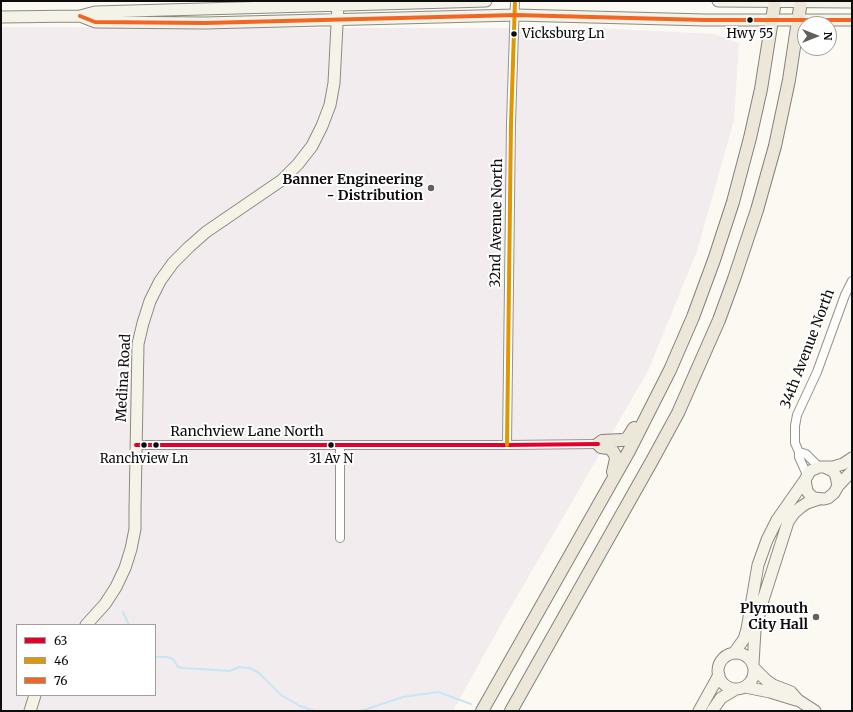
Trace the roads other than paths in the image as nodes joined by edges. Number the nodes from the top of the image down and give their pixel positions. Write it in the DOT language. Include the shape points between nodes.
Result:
graph roads {
  1 [pos="486,1"];
  2 [pos="515,1"];
  3 [pos="718,1"];
  4 [pos="775,2"];
  5 [pos="800,2"];
  6 [pos="852,2"];
  7 [pos="201,5"];
  8 [pos="338,5"];
  9 [pos="516,15"];
  10 [pos="80,16"];
  11 [pos="798,16"];
  12 [pos="1,17"];
  13 [pos="338,19"];
  14 [pos="772,20"];
  15 [pos="797,20"];
  16 [pos="837,20"];
  17 [pos="852,20"];
  18 [pos="797,27"];
  19 [pos="852,281"];
  20 [pos="679,348"];
  21 [pos="598,444"];
  22 [pos="136,445"];
  23 [pos="340,445"];
  24 [pos="508,445"];
  25 [pos="799,452"];
  26 [pos="852,458"];
  27 [pos="822,467"];
  28 [pos="852,471"];
  29 [pos="806,478"];
  30 [pos="838,486"];
  31 [pos="609,487"];
  32 [pos="819,499"];
  33 [pos="340,538"];
  34 [pos="87,624"];
  35 [pos="734,653"];
  36 [pos="754,666"];
  37 [pos="719,675"];
  38 [pos="741,688"];
  39 [pos="35,696"];
  40 [pos="798,700"];
  41 [pos="30,711"];
  42 [pos="482,711"];
  43 [pos="511,711"];
  44 [pos="699,711"];
  45 [pos="712,711"];
  46 [pos="815,711"];
  1 -- 8 [label="street"];
  2 -- 9 [label="street, 32nd Avenue North"];
  3 -- 4 [label="street"];
  4 -- 5 [label="street"];
  4 -- 14 [label="main road"];
  5 -- 6 [label="street"];
  5 -- 11 [label="main road"];
  7 -- 8 [label="street"];
  7 -- 10 [label="street" via="95,12"];
  8 -- 13 [label="street, Medina Road"];
  9 -- 13 [label="street"];
  9 -- 14 [label="street"];
  9 -- 24 [label="street, 32nd Avenue North" via="511,123"];
  10 -- 12 [label="street"];
  10 -- 13 [label="street" via="95,22 165,23"];
  13 -- 22 [label="street, Medina Road" via="330,105 312,146 282,180 206,232 189,247 160,282 150,301 138,344"];
  14 -- 15 [label="street"];
  14 -- 20 [label="main road" via="759,96 733,202 712,268"];
  16 -- 17 [label="street"];
  18 -- 43 [label="main road" via="775,146 757,210 719,320 678,413"];
  19 -- 25 [label="street, 34th Avenue North" via="817,372 797,415 794,434"];
  20 -- 21 [label="main road" via="664,370 630,436 627,439 602,441"];
  20 -- 31 [label="main road"];
  21 -- 24 [label="street, Ranchview Lane North"];
  21 -- 31 [label="main road" via="612,450 615,455"];
  22 -- 23 [label="street, Ranchview Lane North"];
  22 -- 34 [label="street, Medina Road" via="135,529 131,549 116,587"];
  23 -- 24 [label="street, Ranchview Lane North"];
  23 -- 33 [label="street"];
  25 -- 27 [label="street" via="806,454"];
  25 -- 29 [label="street, 34th Avenue North"];
  26 -- 27 [label="street" via="843,464"];
  27 -- 29 [label="street" via="810,471"];
  27 -- 30 [label="street" via="833,472"];
  28 -- 30 [label="street"];
  29 -- 32 [label="street" via="807,491"];
  29 -- 35 [label="street" via="780,515 767,540 758,565 747,629 744,639"];
  30 -- 32 [label="street" via="831,496"];
  31 -- 42 [label="main road"];
  32 -- 36 [label="street" via="801,507 788,522 755,630"];
  35 -- 36 [label="street" via="745,655"];
  35 -- 37 [label="street" via="722,660"];
  36 -- 38 [label="street" via="753,678"];
  36 -- 40 [label="street" via="766,680 791,692"];
  37 -- 38 [label="street" via="725,685"];
  37 -- 44 [label="street"];
  38 -- 40 [label="street" via="766,691"];
  38 -- 45 [label="street" via="721,698"];
  39 -- 41 [label="street"];
  40 -- 46 [label="street"];
}
